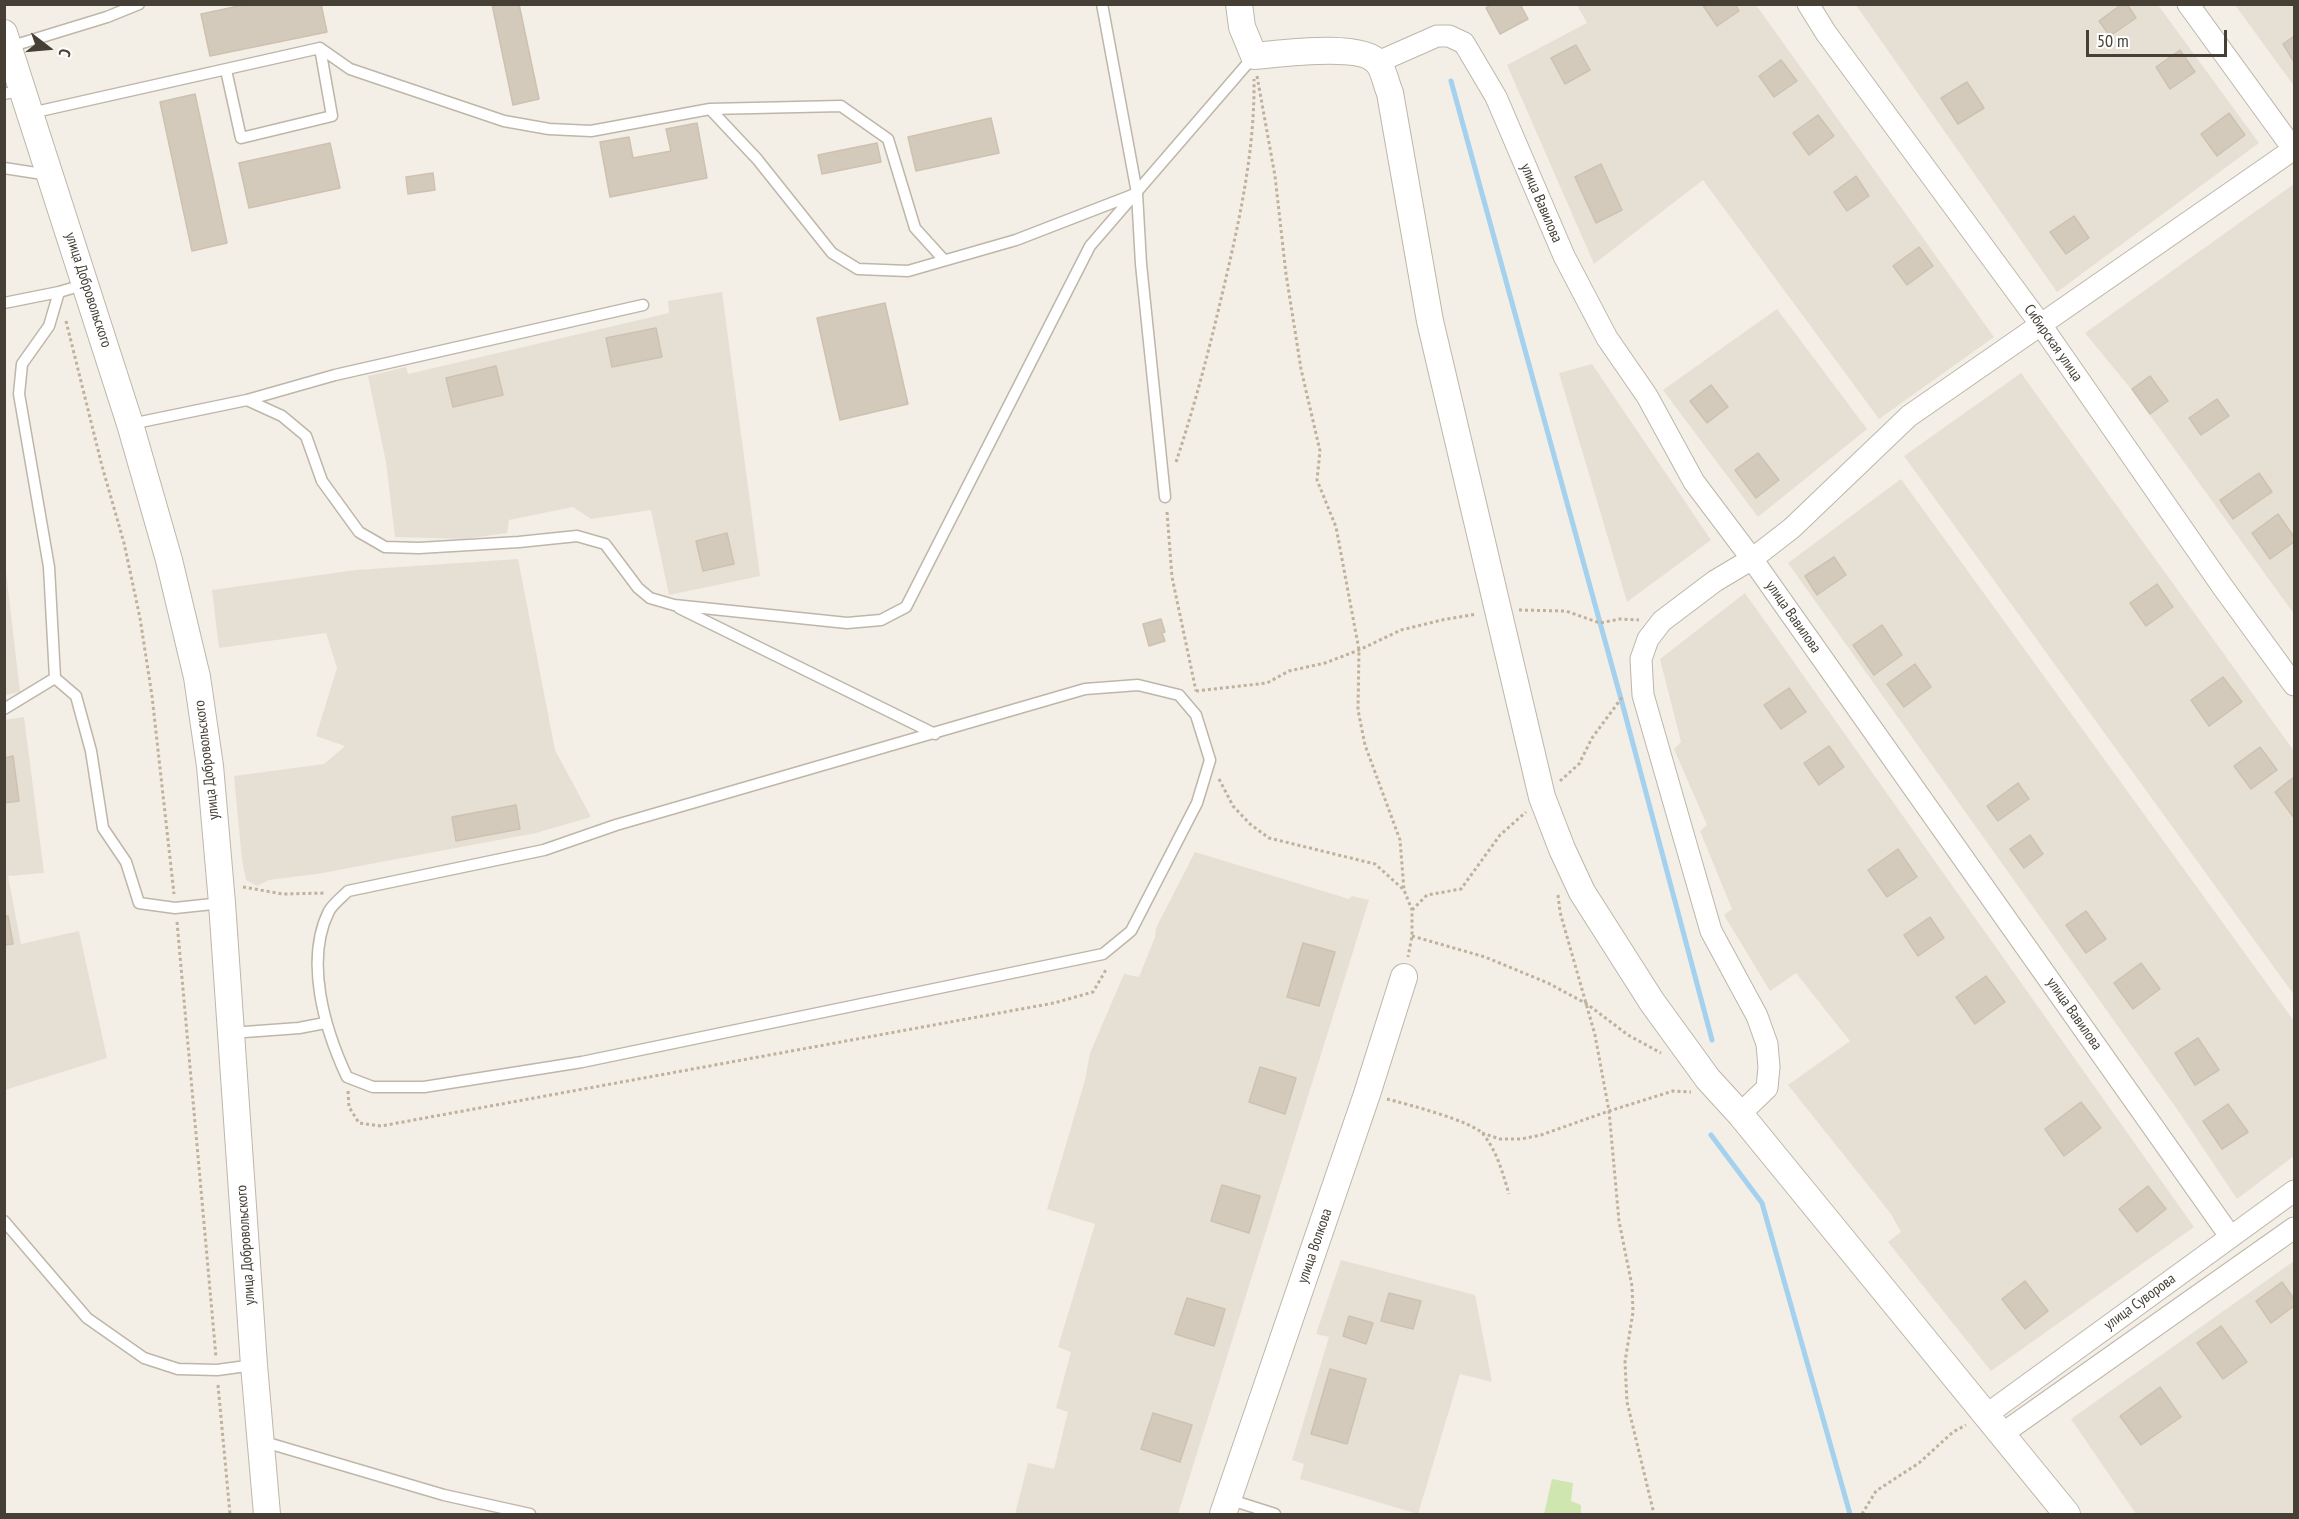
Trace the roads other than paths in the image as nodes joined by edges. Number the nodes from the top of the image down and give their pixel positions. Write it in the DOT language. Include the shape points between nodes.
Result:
graph roads {
  1 [pos="139,4"];
  2 [pos="1102,4"];
  3 [pos="1239,4"];
  4 [pos="1808,4"];
  5 [pos="2188,4"];
  6 [pos="7,40"];
  7 [pos="320,48"];
  8 [pos="1254,56"];
  9 [pos="1378,62"];
  10 [pos="226,70"];
  11 [pos="19,99"];
  12 [pos="710,109"];
  13 [pos="2294,149"];
  14 [pos="4,168"];
  15 [pos="51,176"];
  16 [pos="1137,193"];
  17 [pos="944,260"];
  18 [pos="86,284"];
  19 [pos="59,292"];
  20 [pos="4,303"];
  21 [pos="643,305"];
  22 [pos="2040,325"];
  23 [pos="247,399"];
  24 [pos="130,424"];
  25 [pos="1165,497"];
  26 [pos="1752,559"];
  27 [pos="674,605"];
  28 [pos="55,678"];
  29 [pos="2295,685"];
  30 [pos="4,709"];
  31 [pos="935,734"];
  32 [pos="222,903"];
  33 [pos="1404,977"];
  34 [pos="325,1023"];
  35 [pos="231,1033"];
  36 [pos="1732,1106"];
  37 [pos="2295,1191"];
  38 [pos="4,1221"];
  39 [pos="2295,1228"];
  40 [pos="2230,1236"];
  41 [pos="254,1365"];
  42 [pos="1994,1425"];
  43 [pos="260,1441"];
  44 [pos="1225,1507"];
  45 [pos="267,1515"];
  46 [pos="530,1515"];
  47 [pos="1275,1515"];
  48 [pos="2067,1515"];
  1 -- 6 [label="lane" via="96,21"];
  2 -- 16 [label="lane"];
  3 -- 8 [label="street" via="1242,27"];
  4 -- 22 [label="street, Сибирская улица"];
  5 -- 13 [label="street"];
  6 -- 11 [label="street, улица Добровольского"];
  7 -- 10 [label="lane"];
  7 -- 10 [label="lane" via="332,116 241,138"];
  7 -- 12 [label="lane" via="350,69 504,121 549,129 591,131"];
  8 -- 9 [label="street" via="1334,50 1364,54"];
  8 -- 16 [label="lane"];
  9 -- 26 [label="street, улица Вавилова" via="1437,36 1449,36 1464,43 1496,97 1564,256 1607,338 1647,396 1694,482"];
  9 -- 36 [label="street" via="1390,93 1430,321 1542,797 1582,892 1652,1002"];
  10 -- 11 [label="lane"];
  11 -- 15 [label="street, улица Добровольского"];
  12 -- 17 [label="lane" via="757,159 832,253 858,269 908,272"];
  12 -- 17 [label="lane" via="841,106 888,139 915,228"];
  13 -- 22 [label="street"];
  14 -- 15 [label="lane"];
  15 -- 18 [label="street, улица Добровольского"];
  16 -- 17 [label="lane" via="1016,240"];
  16 -- 25 [label="lane"];
  16 -- 27 [label="lane" via="1090,246 906,607 881,620 848,623"];
  18 -- 19 [label="lane"];
  18 -- 24 [label="street, улица Добровольского"];
  19 -- 20 [label="lane"];
  19 -- 28 [label="lane" via="49,326 22,364 19,394 49,567"];
  21 -- 23 [label="lane" via="335,375"];
  22 -- 26 [label="street" via="1909,417 1792,528"];
  22 -- 29 [label="street, Сибирская улица"];
  23 -- 24 [label="lane"];
  23 -- 27 [label="lane" via="282,416 306,436 322,481 359,532 385,547 508,543 577,536 605,544 638,588 650,598"];
  24 -- 32 [label="street, улица Добровольского" via="197,677 210,766"];
  26 -- 36 [label="street" via="1662,621 1648,639 1641,659 1643,695 1711,931 1757,1016 1767,1044 1767,1088"];
  26 -- 40 [label="street, улица Вавилова"];
  27 -- 31 [label="lane"];
  28 -- 30 [label="lane"];
  28 -- 32 [label="lane" via="76,696 91,751 104,828 126,862 140,903 175,908"];
  31 -- 34 [label="lane" via="616,825 544,850 348,891 330,910 317,957"];
  31 -- 34 [label="lane" via="1085,689 1138,685 1179,695 1196,715 1210,760 1197,803 1131,931 1103,954 582,1062 424,1087 373,1087 347,1077"];
  32 -- 35 [label="street, улица Добровольского"];
  33 -- 44 [label="street, улица Волкова"];
  34 -- 35 [label="lane"];
  35 -- 41 [label="street, улица Добровольского"];
  36 -- 42 [label="street"];
  37 -- 40 [label="street, улица Суворова"];
  38 -- 41 [label="lane" via="87,1318 144,1358 178,1369 217,1370"];
  39 -- 42 [label="street, улица Суворова"];
  40 -- 42 [label="street, улица Суворова"];
  41 -- 43 [label="street, улица Добровольского"];
  42 -- 48 [label="street"];
  43 -- 45 [label="street, улица Добровольского"];
  43 -- 46 [label="lane" via="444,1495"];
  44 -- 47 [label="lane"];
}
